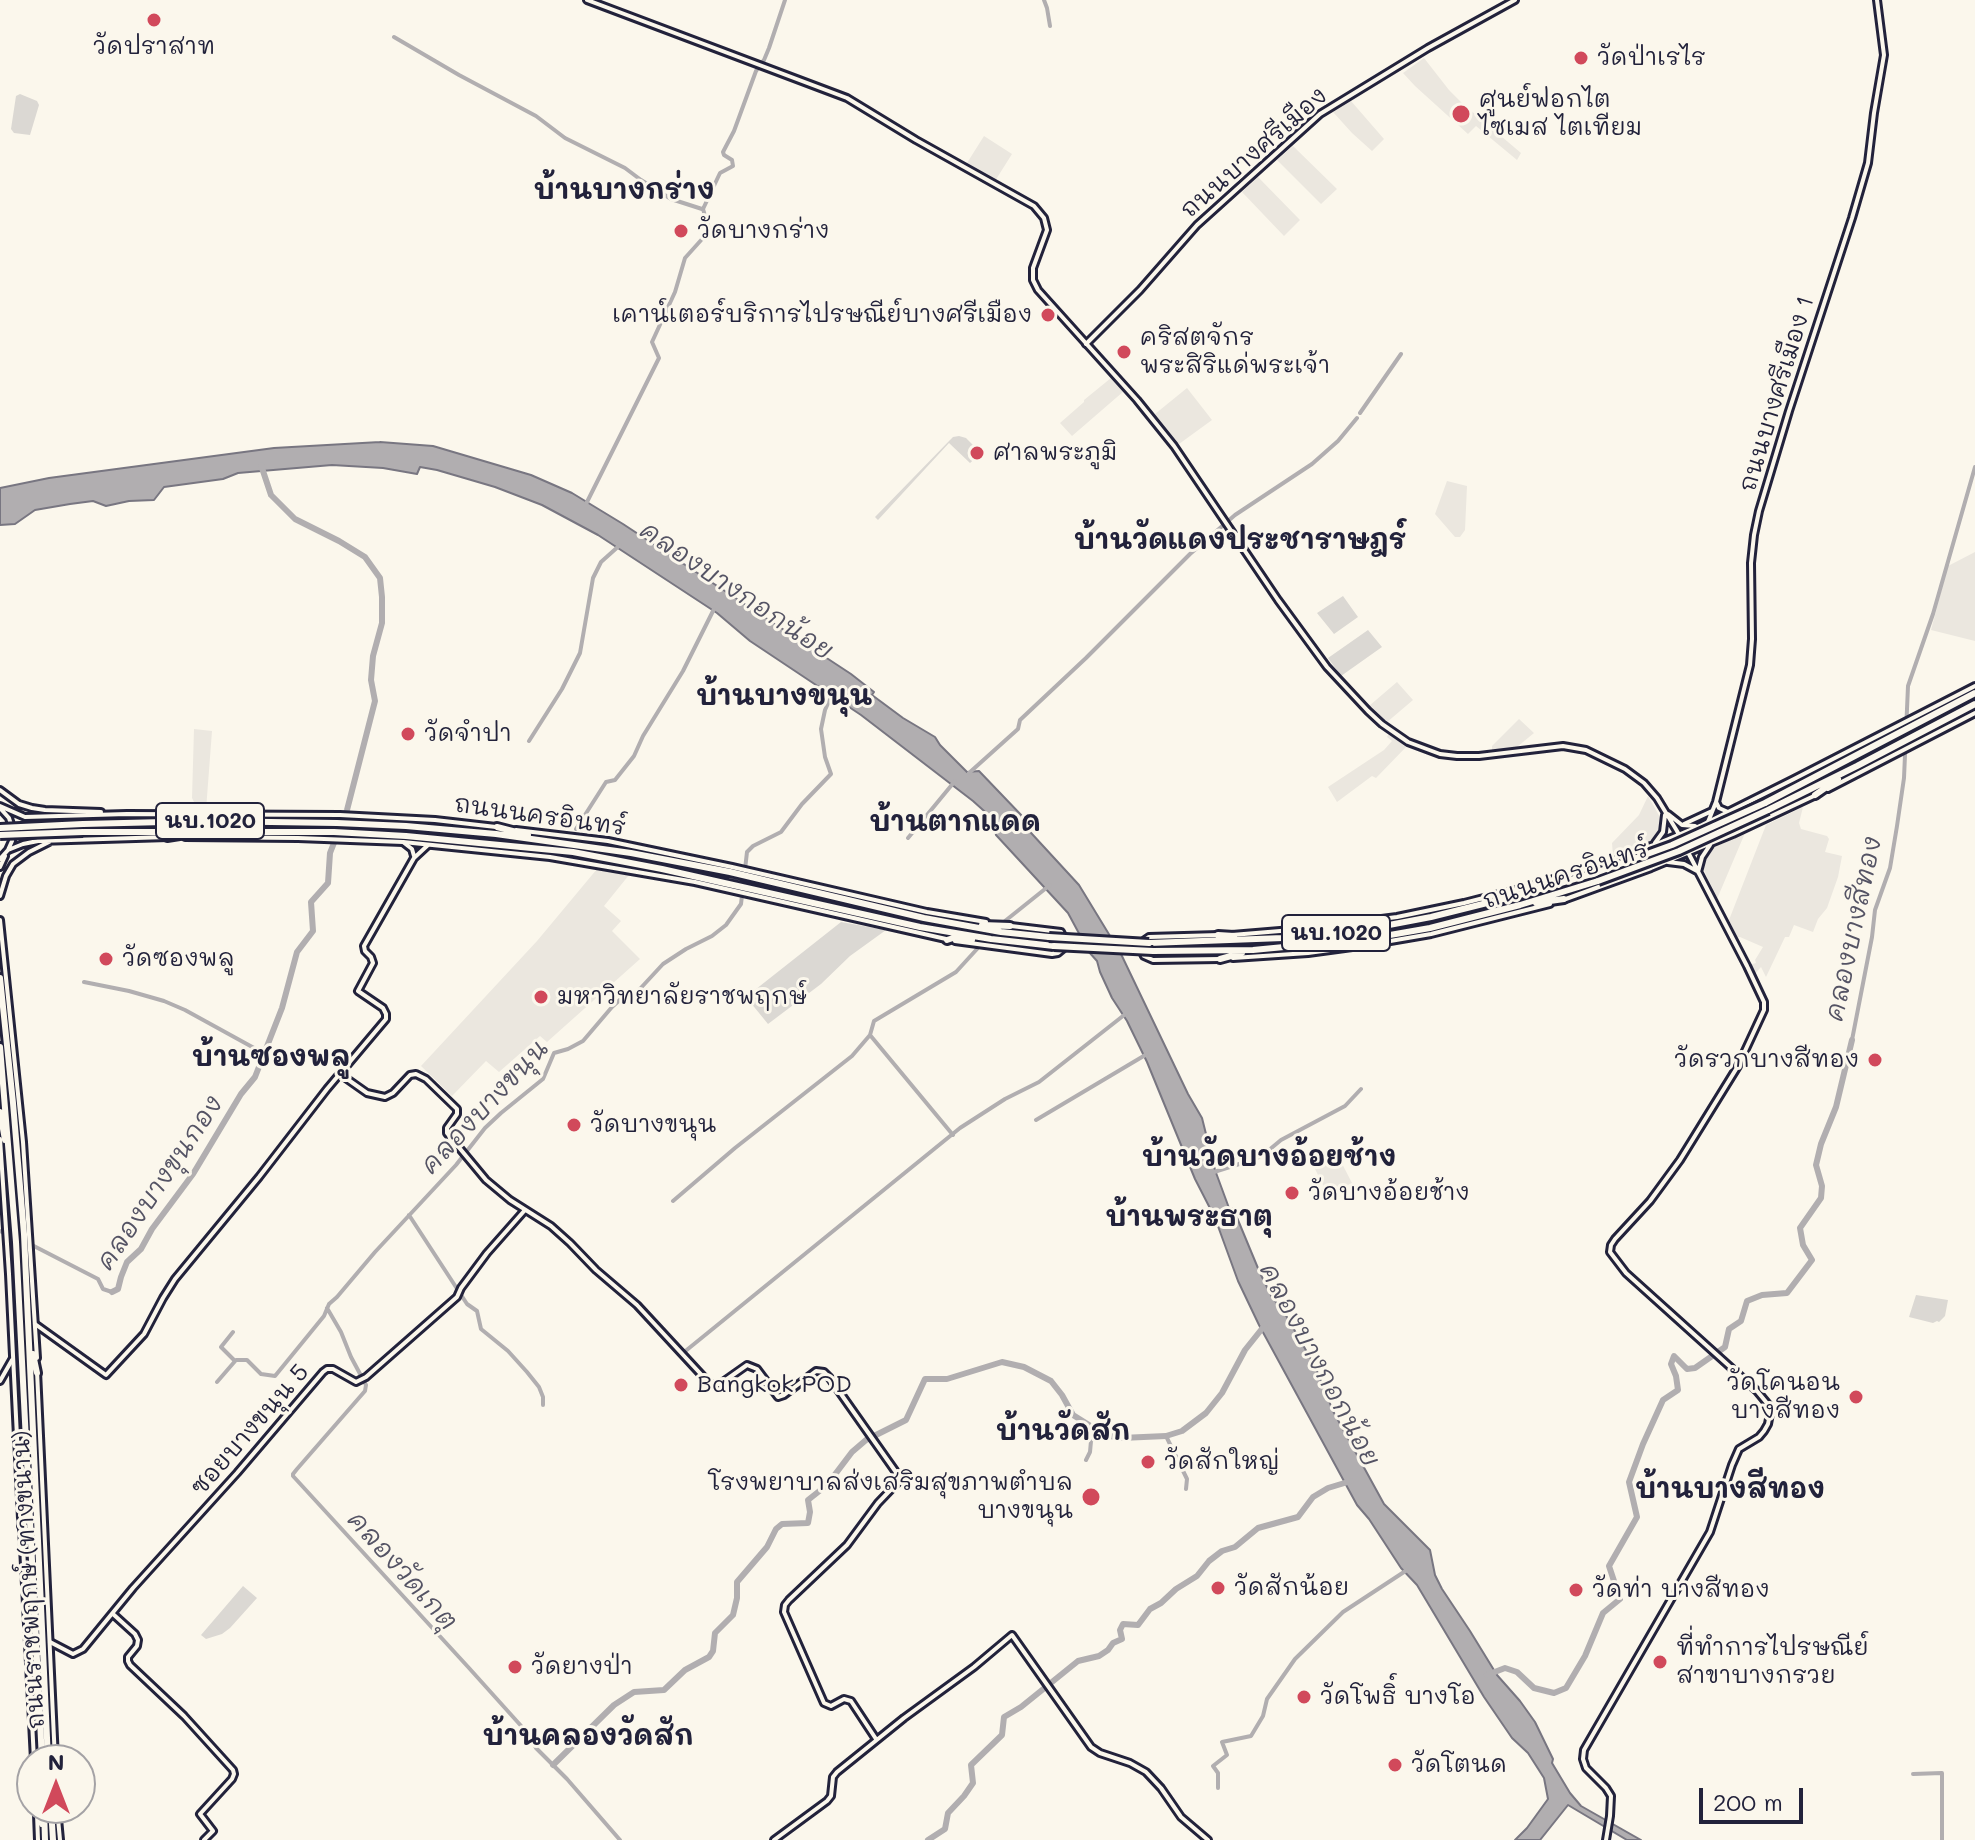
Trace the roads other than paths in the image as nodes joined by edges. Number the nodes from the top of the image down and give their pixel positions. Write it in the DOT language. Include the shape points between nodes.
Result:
graph roads {
  1 [pos="587,0"];
  2 [pos="1515,0"];
  3 [pos="1877,0"];
  4 [pos="1086,344"];
  5 [pos="1974,691"];
  6 [pos="1975,704"];
  7 [pos="1975,713"];
  8 [pos="1897,749"];
  9 [pos="1857,766"];
  10 [pos="0,790"];
  11 [pos="1815,795"];
  12 [pos="1716,802"];
  13 [pos="1766,806"];
  14 [pos="0,807"];
  15 [pos="1712,810"];
  16 [pos="1666,812"];
  17 [pos="1728,812"];
  18 [pos="127,814"];
  19 [pos="31,817"];
  20 [pos="339,819"];
  21 [pos="1708,822"];
  22 [pos="1682,825"];
  23 [pos="1700,826"];
  24 [pos="497,827"];
  25 [pos="0,828"];
  26 [pos="83,828"];
  27 [pos="206,831"];
  28 [pos="0,835"];
  29 [pos="1679,835"];
  30 [pos="332,836"];
  31 [pos="341,836"];
  32 [pos="167,837"];
  33 [pos="55,840"];
  34 [pos="547,840"];
  35 [pos="38,841"];
  36 [pos="403,842"];
  37 [pos="1712,843"];
  38 [pos="430,844"];
  39 [pos="1654,845"];
  40 [pos="8,850"];
  41 [pos="573,852"];
  42 [pos="1688,853"];
  43 [pos="550,857"];
  44 [pos="1,858"];
  45 [pos="414,858"];
  46 [pos="1667,862"];
  47 [pos="0,867"];
  48 [pos="738,871"];
  49 [pos="1698,872"];
  50 [pos="746,873"];
  51 [pos="1597,877"];
  52 [pos="1553,880"];
  53 [pos="742,890"];
  54 [pos="1519,895"];
  55 [pos="0,896"];
  56 [pos="1564,899"];
  57 [pos="1520,905"];
  58 [pos="0,920"];
  59 [pos="966,926"];
  60 [pos="1010,926"];
  61 [pos="1218,935"];
  62 [pos="1283,938"];
  63 [pos="991,939"];
  64 [pos="947,940"];
  65 [pos="1253,950"];
  66 [pos="1220,959"];
  67 [pos="0,978"];
  68 [pos="0,1047"];
  69 [pos="340,1074"];
  70 [pos="17,1076"];
  71 [pos="13,1103"];
  72 [pos="0,1112"];
  73 [pos="0,1139"];
  74 [pos="8,1142"];
  75 [pos="526,1210"];
  76 [pos="27,1235"];
  77 [pos="28,1246"];
  78 [pos="35,1324"];
  79 [pos="29,1339"];
  80 [pos="13,1357"];
  81 [pos="37,1373"];
  82 [pos="14,1376"];
  83 [pos="0,1380"];
  84 [pos="28,1495"];
  85 [pos="22,1526"];
  86 [pos="113,1614"];
  87 [pos="50,1642"];
  88 [pos="876,1739"];
  89 [pos="33,1744"];
  90 [pos="47,1744"];
  91 [pos="47,1744"];
  92 [pos="48,1744"];
  93 [pos="204,1840"];
  94 [pos="774,1840"];
  95 [pos="1208,1840"];
  96 [pos="1606,1840"];
  1 -- 4 [label="main road" via="847,98 1034,206 1047,230 1033,268 1034,284"];
  2 -- 4 [label="main road, ถนนบางศรีเมือง" via="1320,114 1197,225"];
  3 -- 12 [label="main road, ถนนบางศรีเมือง 1" via="1884,55 1868,163 1759,511 1751,563 1752,654"];
  4 -- 16 [label="main road" via="1174,446 1327,667 1394,734 1451,756 1581,748 1636,777"];
  5 -- 13 [label="main road, ถนนนครอินทร์ / นบ.1020"];
  5 -- 17 [label="main road, ถนนนครอินทร์ / นบ.1020"];
  6 -- 8 [label="main road, ถนนนครอินทร์ / นบ.1020"];
  7 -- 8 [label="main road, ถนนนครอินทร์ / นบ.1020"];
  8 -- 9 [label="main road, ถนนนครอินทร์ / นบ.1020"];
  8 -- 11 [label="main road, ถนนนครอินทร์ / นบ.1020"];
  9 -- 11 [label="main road"];
  9 -- 13 [label="main road, ถนนนครอินทร์ / นบ.1020"];
  10 -- 18 [label="main road" via="32,808"];
  11 -- 37 [label="main road, ถนนนครอินทร์ / นบ.1020"];
  12 -- 15 [label="main road, ถนนบางศรีเมือง 1"];
  12 -- 17 [label="main road"];
  13 -- 51 [label="main road, ถนนนครอินทร์ / นบ.1020, bridge"];
  14 -- 19 [label="main road, ถนนนครอินทร์ / นบ.1020"];
  14 -- 40 [label="main road" via="12,824"];
  15 -- 21 [label="main road, ถนนบางศรีเมือง 1"];
  15 -- 22 [label="main road"];
  16 -- 22 [label="main road"];
  16 -- 29 [label="main road"];
  16 -- 39 [label="main road" via="1663,832"];
  17 -- 21 [label="main road, ถนนนครอินทร์ / นบ.1020"];
  18 -- 19 [label="main road, ถนนนครอินทร์ / นบ.1020"];
  18 -- 20 [label="main road, ถนนนครอินทร์ / นบ.1020"];
  19 -- 35 [label="main road" via="24,823 25,836"];
  20 -- 24 [label="main road, ถนนนครอินทร์ / นบ.1020"];
  20 -- 26 [label="main road, ถนนนครอินทร์ / นบ.1020"];
  20 -- 34 [label="main road, ถนนนครอินทร์ / นบ.1020"];
  21 -- 23 [label="main road, ถนนนครอินทร์ / นบ.1020"];
  22 -- 23 [label="main road"];
  23 -- 29 [label="main road, ถนนนครอินทร์ / นบ.1020"];
  23 -- 37 [label="main road" via="1698,840"];
  24 -- 34 [label="main road"];
  24 -- 48 [label="main road, ถนนนครอินทร์ / นบ.1020" via="608,841"];
  25 -- 26 [label="main road, ถนนนครอินทร์ / นบ.1020, bridge"];
  26 -- 27 [label="main road, ถนนนครอินทร์ / นบ.1020"];
  26 -- 28 [label="main road, ถนนนครอินทร์ / นบ.1020, bridge"];
  27 -- 30 [label="main road, ถนนนครอินทร์ / นบ.1020"];
  27 -- 32 [label="main road"];
  29 -- 39 [label="main road, ถนนนครอินทร์ / นบ.1020"];
  29 -- 42 [label="main road"];
  30 -- 31 [label="main road, ถนนนครอินทร์ / นบ.1020"];
  30 -- 32 [label="main road, ถนนนครอินทร์ / นบ.1020"];
  31 -- 36 [label="main road, ถนนนครอินทร์ / นบ.1020"];
  31 -- 41 [label="main road, ถนนนครอินทร์ / นบ.1020"];
  32 -- 33 [label="main road, ถนนนครอินทร์ / นบ.1020"];
  33 -- 35 [label="main road, ถนนนครอินทร์ / นบ.1020"];
  33 -- 55 [label="main road" via="13,864"];
  34 -- 48 [label="main road, ถนนนครอินทร์ / นบ.1020"];
  35 -- 40 [label="main road, ถนนนครอินทร์ / นบ.1020"];
  36 -- 38 [label="main road, ถนนนครอินทร์ / นบ.1020"];
  36 -- 45 [label="main road"];
  37 -- 42 [label="main road, ถนนนครอินทร์ / นบ.1020"];
  37 -- 49 [label="main road"];
  38 -- 43 [label="main road, ถนนนครอินทร์ / นบ.1020"];
  38 -- 45 [label="main road"];
  39 -- 46 [label="main road" via="1668,850"];
  39 -- 52 [label="main road, ถนนนครอินทร์ / นบ.1020"];
  40 -- 44 [label="main road"];
  40 -- 47 [label="main road"];
  41 -- 43 [label="main road"];
  41 -- 53 [label="main road, ถนนนครอินทร์ / นบ.1020"];
  42 -- 46 [label="main road, ถนนนครอินทร์ / นบ.1020"];
  42 -- 49 [label="main road"];
  43 -- 53 [label="main road, ถนนนครอินทร์ / นบ.1020"];
  45 -- 69 [label="main road" via="364,946 373,963 358,991 383,1008 386,1019"];
  46 -- 49 [label="main road"];
  46 -- 56 [label="main road, ถนนนครอินทร์ / นบ.1020"];
  48 -- 50 [label="main road, ถนนนครอินทร์ / นบ.1020"];
  49 -- 96 [label="main road" via="1764,1010 1738,1066 1680,1160 1610,1252 1771,1408 1759,1437 1739,1449 1707,1538 1586,1744 1584,1763 1610,1793"];
  50 -- 59 [label="main road, ถนนนครอินทร์ / นบ.1020"];
  50 -- 60 [label="main road, ถนนนครอินทร์ / นบ.1020"];
  51 -- 54 [label="main road, ถนนนครอินทร์ / นบ.1020"];
  51 -- 57 [label="main road, ถนนนครอินทร์ / นบ.1020"];
  52 -- 54 [label="main road"];
  52 -- 61 [label="main road, ถนนนครอินทร์ / นบ.1020" via="1397,917"];
  53 -- 63 [label="main road, ถนนนครอินทร์ / นบ.1020"];
  53 -- 64 [label="main road, ถนนนครอินทร์ / นบ.1020"];
  54 -- 62 [label="main road, ถนนนครอินทร์ / นบ.1020" via="1368,929"];
  56 -- 57 [label="main road"];
  56 -- 66 [label="main road, ถนนนครอินทร์ / นบ.1020" via="1458,928 1367,945"];
  57 -- 65 [label="main road, ถนนนครอินทร์ / นบ.1020" via="1367,939"];
  58 -- 70 [label="main road"];
  59 -- 60 [label="main road"];
  59 -- 62 [label="main road, ถนนนครอินทร์ / นบ.1020, bridge" via="1149,943"];
  60 -- 64 [label="main road, ถนนนครอินทร์ / นบ.1020" via="1061,932 1064,948 1052,954"];
  61 -- 62 [label="main road"];
  61 -- 66 [label="main road, ถนนนครอินทร์ / นบ.1020" via="1149,937 1141,950 1153,960"];
  63 -- 64 [label="main road"];
  63 -- 65 [label="main road, ถนนนครอินทร์ / นบ.1020, bridge" via="1153,951"];
  65 -- 66 [label="main road"];
  67 -- 71 [label="main road"];
  68 -- 74 [label="main road"];
  69 -- 75 [label="main road" via="367,1093 385,1097 410,1075 422,1076 457,1109 446,1131 462,1152 493,1187"];
  69 -- 78 [label="main road" via="175,1279 144,1334 106,1375"];
  70 -- 71 [label="main road"];
  70 -- 76 [label="main road"];
  71 -- 76 [label="main road"];
  72 -- 74 [label="main road"];
  73 -- 80 [label="main road, ถนนราชพฤกษ์ (ทางขนาน)"];
  74 -- 84 [label="main road"];
  75 -- 86 [label="main road, ซอยบางขนุน 5" via="459,1292 364,1379 353,1381 333,1369 323,1372"];
  75 -- 88 [label="main road" via="637,1305 710,1384 720,1384 750,1365 776,1396 782,1396 821,1371 898,1475 898,1483 845,1547 789,1600 784,1612 824,1703 855,1703"];
  76 -- 77 [label="main road"];
  77 -- 78 [label="main road, ถนนราชพฤกษ์ (ทางขนาน)"];
  77 -- 79 [label="main road"];
  78 -- 81 [label="main road, ถนนราชพฤกษ์ (ทางขนาน)"];
  79 -- 81 [label="main road"];
  79 -- 91 [label="main road"];
  80 -- 82 [label="main road, ถนนราชพฤกษ์ (ทางขนาน)"];
  80 -- 83 [label="main road"];
  81 -- 87 [label="main road, ถนนราชพฤกษ์ (ทางขนาน)"];
  82 -- 83 [label="main road"];
  82 -- 85 [label="main road, ถนนราชพฤกษ์ (ทางขนาน)"];
  84 -- 85 [label="main road"];
  84 -- 90 [label="main road"];
  85 -- 89 [label="main road, ถนนราชพฤกษ์ (ทางขนาน)"];
  86 -- 87 [label="main road, ซอยบางขนุน 5" via="76,1654"];
  86 -- 93 [label="main road" via="138,1640 128,1657 130,1665 233,1770 232,1779 200,1814 213,1831"];
  87 -- 92 [label="main road, ถนนราชพฤกษ์ (ทางขนาน)"];
  88 -- 94 [label="main road" via="834,1774 827,1801"];
  88 -- 95 [label="main road" via="1012,1635 1091,1747 1146,1772 1181,1817"];
}
